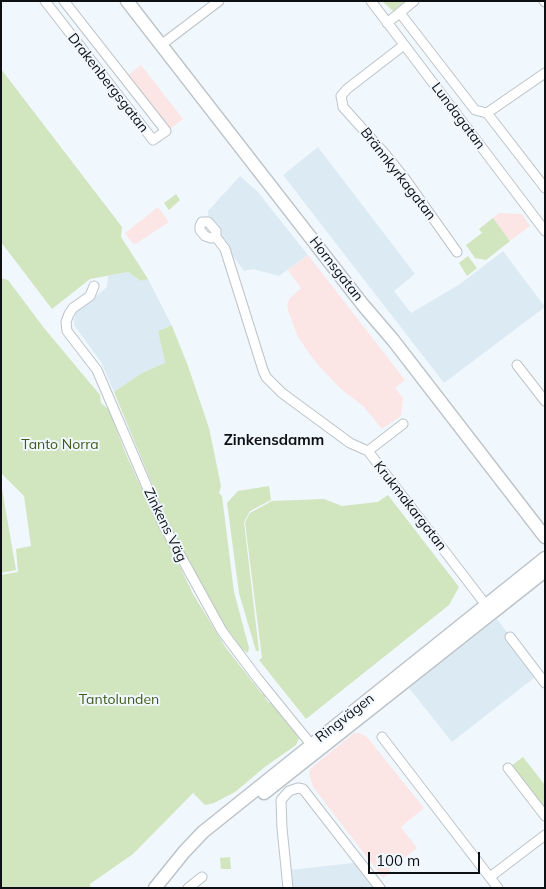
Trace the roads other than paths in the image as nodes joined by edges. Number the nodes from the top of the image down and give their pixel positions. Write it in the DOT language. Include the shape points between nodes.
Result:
graph roads {
  1 [pos="45,1"];
  2 [pos="64,1"];
  3 [pos="127,1"];
  4 [pos="137,1"];
  5 [pos="220,1"];
  6 [pos="371,1"];
  7 [pos="414,1"];
  8 [pos="400,13"];
  9 [pos="387,23"];
  10 [pos="164,42"];
  11 [pos="404,45"];
  12 [pos="545,73"];
  13 [pos="487,112"];
  14 [pos="258,163"];
  15 [pos="545,188"];
  16 [pos="545,231"];
  17 [pos="216,237"];
  18 [pos="457,252"];
  19 [pos="94,286"];
  20 [pos="517,365"];
  21 [pos="545,401"];
  22 [pos="403,424"];
  23 [pos="368,451"];
  24 [pos="545,524"];
  25 [pos="545,537"];
  26 [pos="545,558"];
  27 [pos="545,571"];
  28 [pos="489,609"];
  29 [pos="510,638"];
  30 [pos="545,683"];
  31 [pos="382,737"];
  32 [pos="314,748"];
  33 [pos="508,768"];
  34 [pos="231,814"];
  35 [pos="545,816"];
  36 [pos="545,835"];
  37 [pos="202,877"];
  38 [pos="490,877"];
  39 [pos="155,888"];
  40 [pos="166,888"];
  41 [pos="188,888"];
  42 [pos="288,888"];
  43 [pos="380,888"];
  44 [pos="498,888"];
  1 -- 2 [label="street, Drakenbergsgatan" via="153,140 166,131"];
  3 -- 10 [label="main road, Hornsgatan"];
  4 -- 10 [label="main road, Hornsgatan"];
  5 -- 10 [label="street"];
  6 -- 9 [label="street, Lundagatan"];
  7 -- 8 [label="street"];
  8 -- 9 [label="street"];
  8 -- 13 [label="street, Lundagatan" via="475,110"];
  9 -- 11 [label="street, Lundagatan"];
  10 -- 14 [label="main road, Hornsgatan"];
  11 -- 16 [label="street, Lundagatan"];
  11 -- 18 [label="street, Brännkyrkagatan" via="347,89 341,96 343,107 401,174"];
  12 -- 13 [label="street"];
  13 -- 15 [label="street, Lundagatan"];
  14 -- 24 [label="main road, Hornsgatan" via="408,346"];
  14 -- 25 [label="main road, Hornsgatan" via="363,305"];
  17 -- 23 [label="street, Krukmakargatan" via="229,259 266,376 282,393 350,443"];
  19 -- 32 [label="street, Zinkens Väg" via="90,296 68,314 67,331 97,370 163,524 222,631"];
  20 -- 21 [label="street"];
  22 -- 23 [label="street"];
  23 -- 28 [label="street, Krukmakargatan"];
  26 -- 28 [label="main road, Ringvägen"];
  27 -- 28 [label="main road, Ringvägen"];
  28 -- 32 [label="main road, Ringvägen"];
  29 -- 30 [label="street"];
  31 -- 38 [label="street"];
  32 -- 34 [label="main road, Ringvägen"];
  33 -- 35 [label="street"];
  34 -- 39 [label="main road, Ringvägen" via="203,832"];
  34 -- 40 [label="main road, Ringvägen"];
  36 -- 38 [label="street"];
  37 -- 41 [label="street"];
  38 -- 44 [label="street"];
  42 -- 43 [label="street" via="281,800 289,791 303,788"];
}
